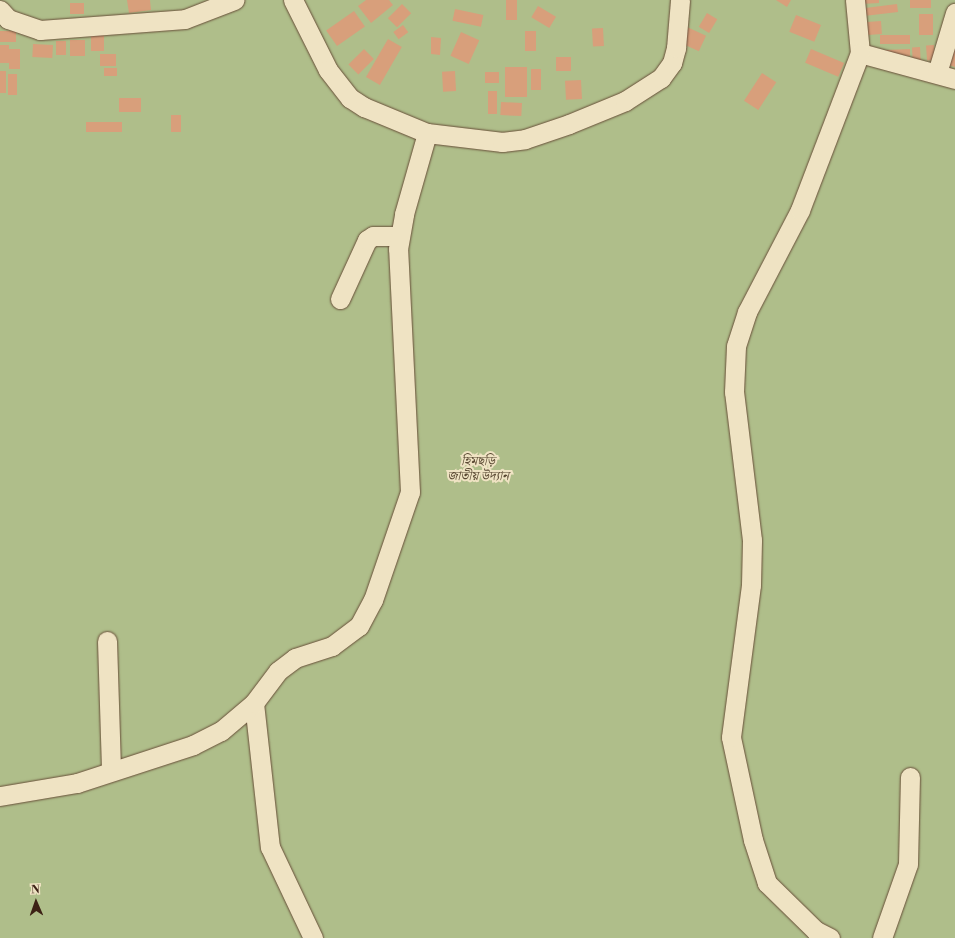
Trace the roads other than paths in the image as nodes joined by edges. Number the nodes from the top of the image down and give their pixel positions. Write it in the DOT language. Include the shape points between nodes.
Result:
graph roads {
  1 [pos="234,0"];
  2 [pos="293,0"];
  3 [pos="680,0"];
  4 [pos="855,0"];
  5 [pos="0,10"];
  6 [pos="955,12"];
  7 [pos="860,53"];
  8 [pos="937,73"];
  9 [pos="955,79"];
  10 [pos="427,133"];
  11 [pos="399,236"];
  12 [pos="340,299"];
  13 [pos="108,641"];
  14 [pos="254,703"];
  15 [pos="111,771"];
  16 [pos="910,777"];
  17 [pos="0,796"];
  18 [pos="313,938"];
  19 [pos="830,938"];
  20 [pos="882,938"];
  1 -- 5 [label="street" via="185,19 40,30 8,19"];
  2 -- 10 [label="street" via="328,70 350,98 384,118"];
  3 -- 10 [label="street" via="672,63 650,88 569,124 525,139 502,142"];
  4 -- 7 [label="street"];
  6 -- 8 [label="street"];
  7 -- 8 [label="street"];
  7 -- 19 [label="street" via="800,210 748,312 736,353 734,392 752,540 751,585 731,737 753,840 767,884 816,931"];
  8 -- 9 [label="street"];
  10 -- 11 [label="street"];
  11 -- 12 [label="street" via="373,236 367,240"];
  11 -- 14 [label="street" via="410,464 410,492 404,517 359,626 332,646 295,658 278,670"];
  13 -- 15 [label="street"];
  14 -- 15 [label="street" via="221,731 193,745"];
  14 -- 18 [label="street" via="270,847"];
  15 -- 17 [label="street" via="77,783"];
  16 -- 20 [label="street" via="908,864"];
}
